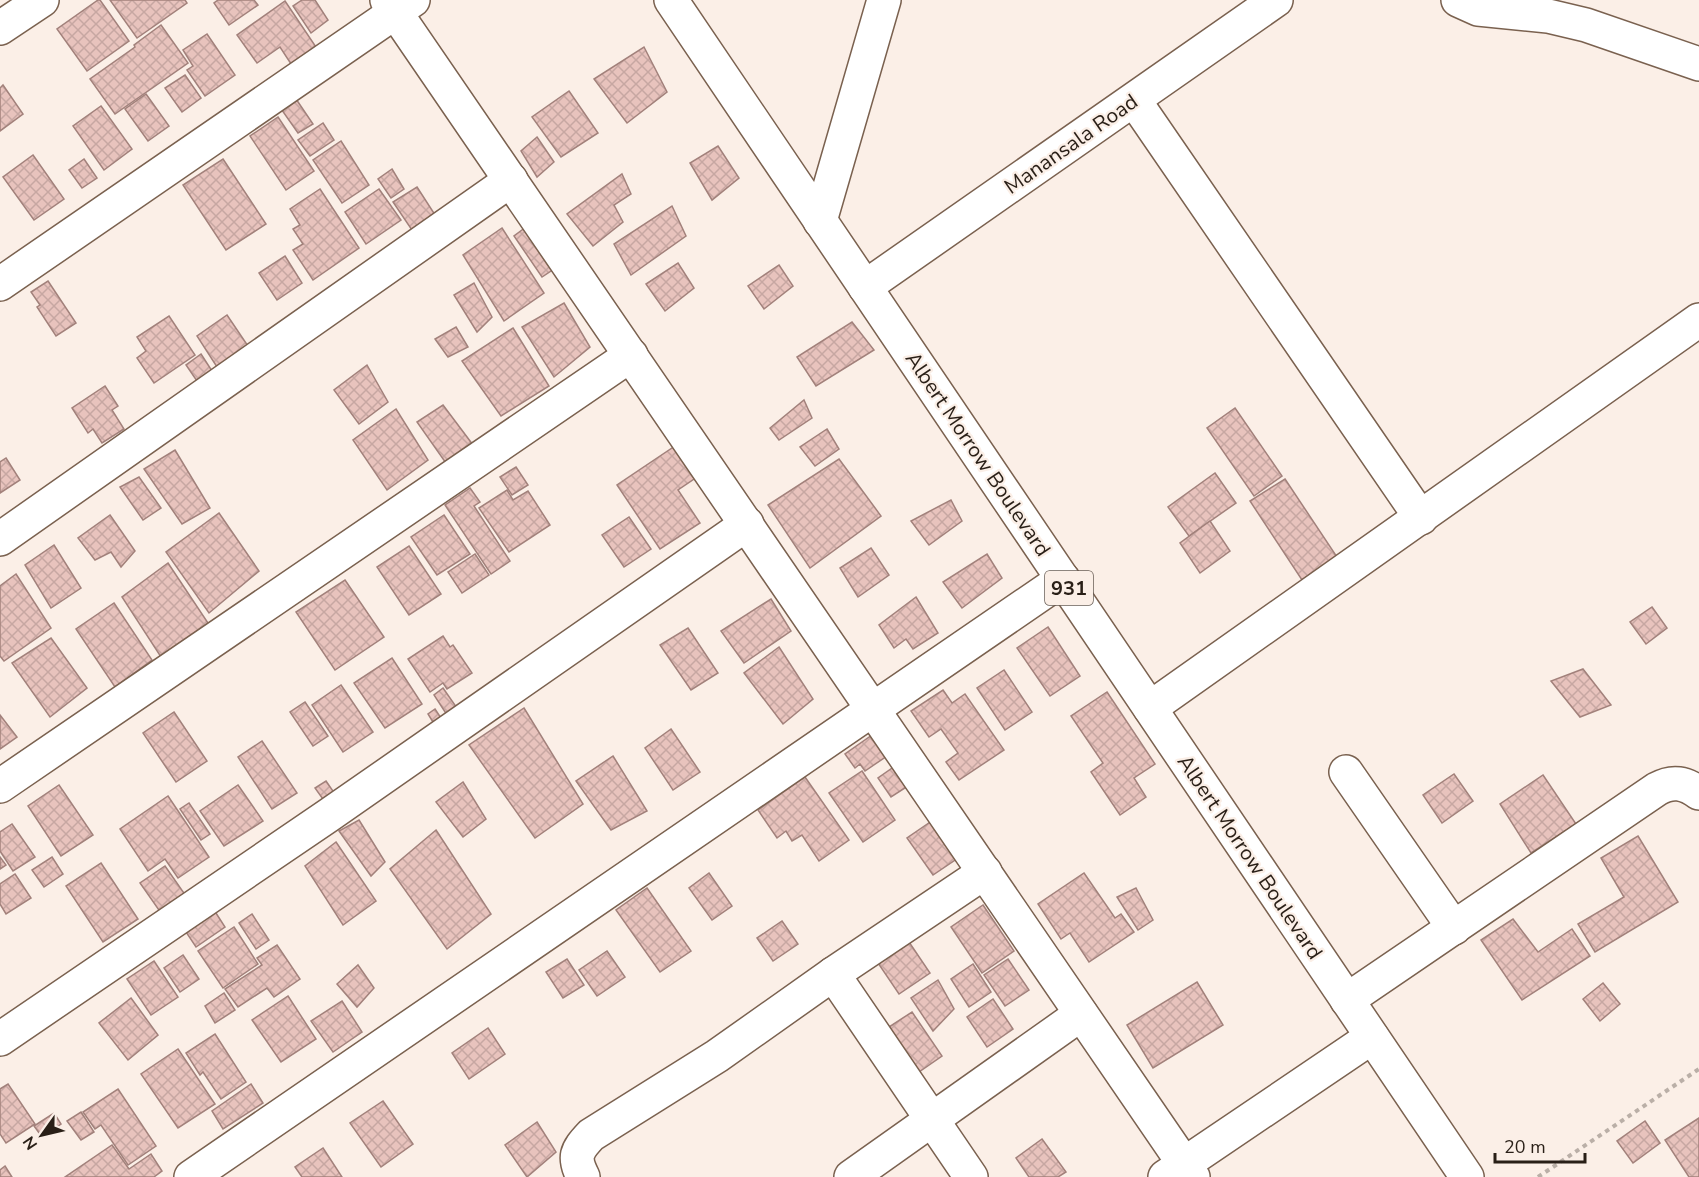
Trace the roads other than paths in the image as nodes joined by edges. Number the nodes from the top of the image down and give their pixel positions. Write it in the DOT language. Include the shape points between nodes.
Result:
graph roads {
  1 [pos="42,0"];
  2 [pos="670,0"];
  3 [pos="884,0"];
  4 [pos="1276,0"];
  5 [pos="1458,0"];
  6 [pos="398,4"];
  7 [pos="0,28"];
  8 [pos="1699,64"];
  9 [pos="1134,100"];
  10 [pos="511,180"];
  11 [pos="820,221"];
  12 [pos="0,284"];
  13 [pos="865,287"];
  14 [pos="1699,320"];
  15 [pos="631,356"];
  16 [pos="1421,518"];
  17 [pos="747,524"];
  18 [pos="0,539"];
  19 [pos="1063,579"];
  20 [pos="1150,708"];
  21 [pos="874,710"];
  22 [pos="1346,772"];
  23 [pos="0,786"];
  24 [pos="1699,793"];
  25 [pos="985,872"];
  26 [pos="1454,928"];
  27 [pos="833,974"];
  28 [pos="1347,1000"];
  29 [pos="1081,1014"];
  30 [pos="1372,1037"];
  31 [pos="0,1039"];
  32 [pos="933,1118"];
  33 [pos="1181,1173"];
  34 [pos="191,1177"];
  35 [pos="583,1177"];
  36 [pos="851,1177"];
  37 [pos="971,1177"];
  38 [pos="1467,1177"];
  1 -- 7 [label="main road"];
  2 -- 11 [label="main road, Albert Morrow Boulevard / 931"];
  3 -- 11 [label="main road"];
  4 -- 9 [label="main road, Manansala Road"];
  5 -- 8 [label="main road" via="1478,9 1522,12 1586,25"];
  6 -- 10 [label="main road"];
  6 -- 12 [label="main road"];
  9 -- 13 [label="main road, Manansala Road"];
  9 -- 16 [label="main road"];
  10 -- 15 [label="main road"];
  10 -- 18 [label="main road"];
  11 -- 13 [label="main road, Albert Morrow Boulevard / 931"];
  13 -- 19 [label="main road, Albert Morrow Boulevard / 931"];
  14 -- 16 [label="main road"];
  15 -- 17 [label="main road"];
  15 -- 23 [label="main road"];
  16 -- 20 [label="main road"];
  17 -- 21 [label="main road"];
  17 -- 31 [label="main road"];
  19 -- 20 [label="main road, Albert Morrow Boulevard / 931"];
  19 -- 21 [label="main road"];
  20 -- 28 [label="main road, Albert Morrow Boulevard / 931"];
  21 -- 25 [label="main road"];
  21 -- 34 [label="main road"];
  22 -- 26 [label="main road"];
  24 -- 26 [label="main road" via="1681,783 1667,783"];
  25 -- 27 [label="main road"];
  25 -- 29 [label="main road"];
  26 -- 28 [label="main road"];
  27 -- 32 [label="main road"];
  27 -- 35 [label="main road" via="717,1056 591,1135 576,1155"];
  28 -- 30 [label="main road, Albert Morrow Boulevard / 931"];
  29 -- 32 [label="main road"];
  29 -- 33 [label="main road"];
  30 -- 33 [label="main road"];
  30 -- 38 [label="main road, Albert Morrow Boulevard / 931"];
  32 -- 36 [label="main road"];
  32 -- 37 [label="main road"];
}
